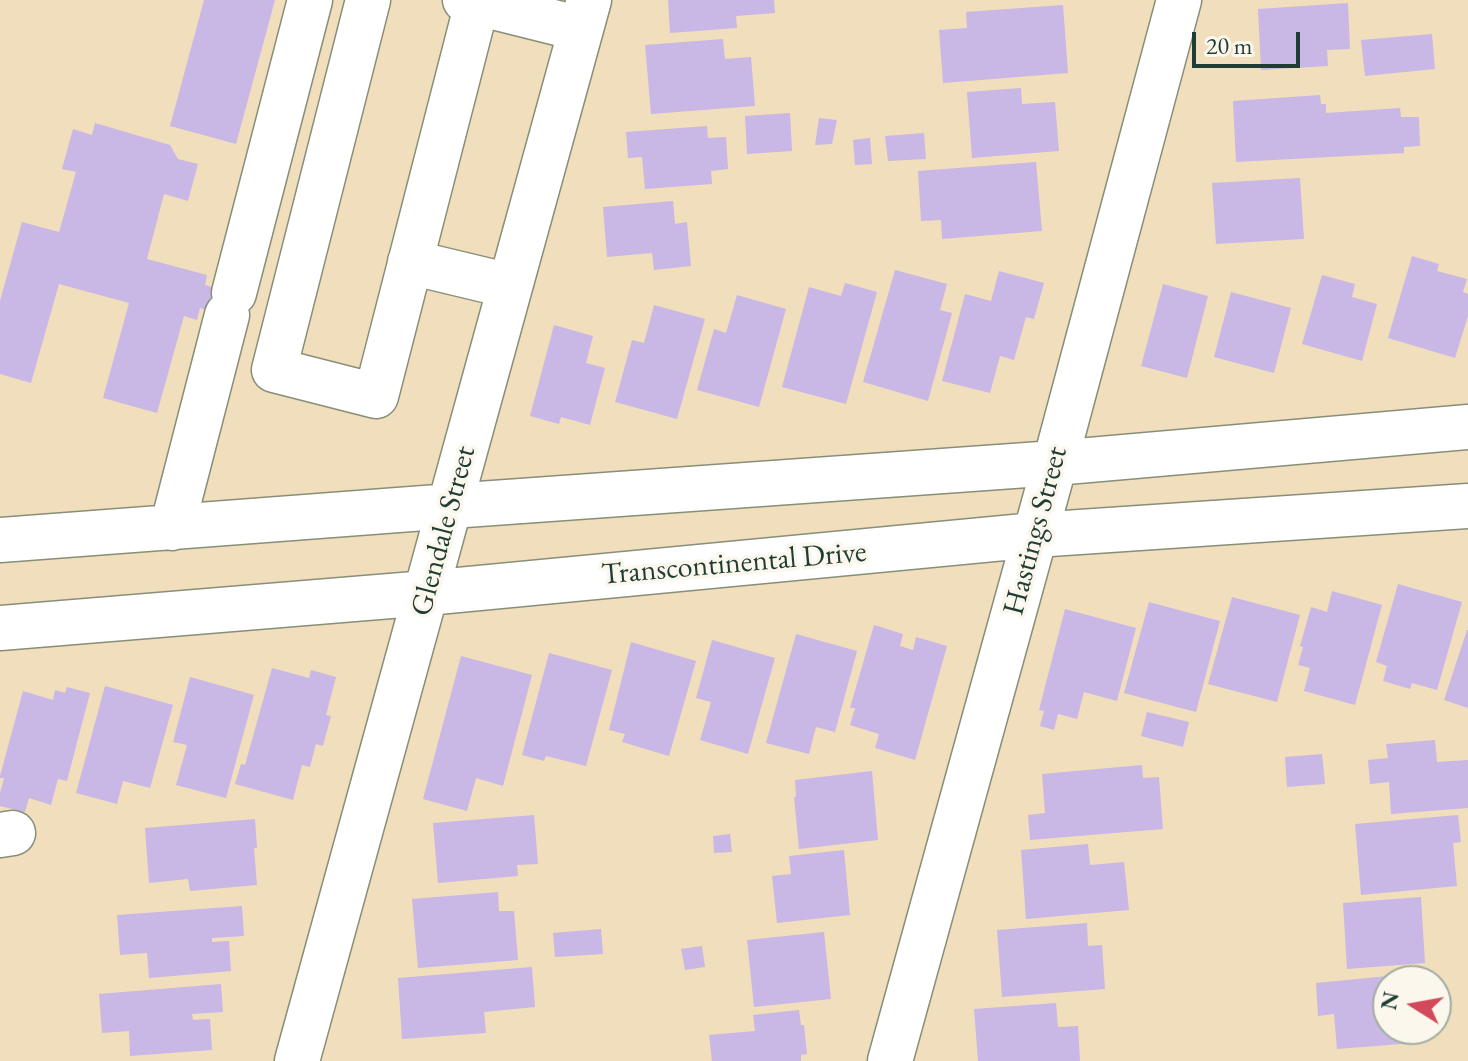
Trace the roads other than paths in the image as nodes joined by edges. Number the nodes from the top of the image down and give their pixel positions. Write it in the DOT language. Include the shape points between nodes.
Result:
graph roads {
  1 [pos="310,0"];
  2 [pos="368,0"];
  3 [pos="1179,0"];
  4 [pos="471,2"];
  5 [pos="585,14"];
  6 [pos="410,262"];
  7 [pos="510,286"];
  8 [pos="1468,427"];
  9 [pos="1055,463"];
  10 [pos="451,506"];
  11 [pos="1468,506"];
  12 [pos="172,528"];
  13 [pos="1035,535"];
  14 [pos="0,540"];
  15 [pos="427,593"];
  16 [pos="0,628"];
  17 [pos="297,1061"];
  18 [pos="890,1061"];
  1 -- 12 [label="street"];
  2 -- 6 [label="street" via="274,370 376,396"];
  3 -- 9 [label="street, Hastings Street"];
  4 -- 5 [label="street"];
  4 -- 6 [label="street"];
  5 -- 7 [label="street, Glendale Street"];
  6 -- 7 [label="street"];
  7 -- 10 [label="street, Glendale Street"];
  8 -- 9 [label="street"];
  9 -- 10 [label="street"];
  9 -- 13 [label="street, Hastings Street"];
  10 -- 12 [label="street"];
  10 -- 15 [label="street, Glendale Street"];
  11 -- 13 [label="street, Transcontinental Drive"];
  12 -- 14 [label="street"];
  13 -- 15 [label="street, Transcontinental Drive"];
  13 -- 18 [label="street, Hastings Street"];
  15 -- 16 [label="street, Transcontinental Drive"];
  15 -- 17 [label="street, Glendale Street"];
}
